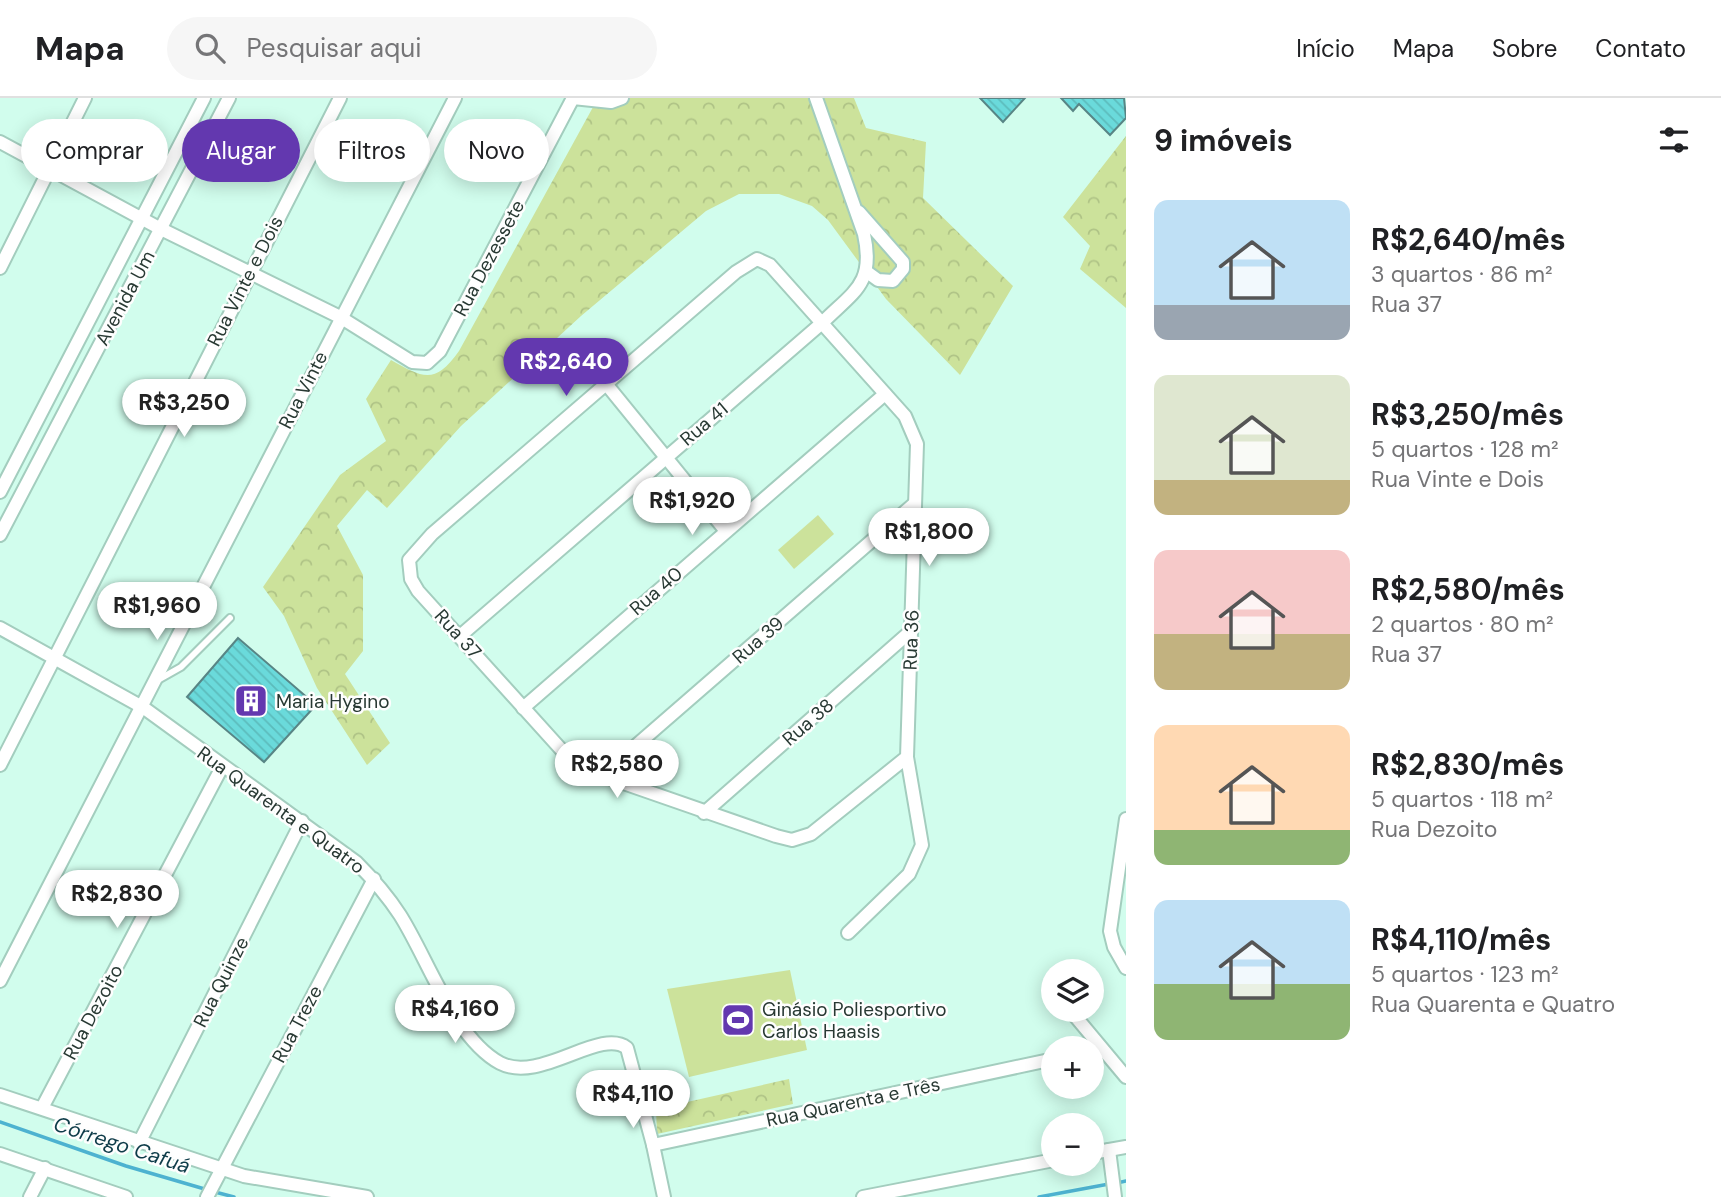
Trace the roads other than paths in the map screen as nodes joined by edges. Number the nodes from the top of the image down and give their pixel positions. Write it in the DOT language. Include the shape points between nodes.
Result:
graph roads {
  1 [pos="85,98"];
  2 [pos="204,98"];
  3 [pos="229,98"];
  4 [pos="340,98"];
  5 [pos="455,98"];
  6 [pos="573,98"];
  7 [pos="622,98"];
  8 [pos="816,98"];
  9 [pos="75,119"];
  10 [pos="0,142"];
  11 [pos="21,153"];
  12 [pos="44,182"];
  13 [pos="76,182"];
  14 [pos="852,205"];
  15 [pos="142,219"];
  16 [pos="161,229"];
  17 [pos="752,260"];
  18 [pos="0,268"];
  19 [pos="249,272"];
  20 [pos="867,272"];
  21 [pos="340,317"];
  22 [pos="822,323"];
  23 [pos="607,385"];
  24 [pos="885,394"];
  25 [pos="665,456"];
  26 [pos="0,492"];
  27 [pos="914,504"];
  28 [pos="726,530"];
  29 [pos="0,535"];
  30 [pos="230,618"];
  31 [pos="0,628"];
  32 [pos="911,631"];
  33 [pos="460,636"];
  34 [pos="55,659"];
  35 [pos="156,681"];
  36 [pos="144,708"];
  37 [pos="523,708"];
  38 [pos="907,757"];
  39 [pos="0,765"];
  40 [pos="222,767"];
  41 [pos="601,776"];
  42 [pos="704,813"];
  43 [pos="1126,819"];
  44 [pos="302,821"];
  45 [pos="374,879"];
  46 [pos="1126,899"];
  47 [pos="1111,908"];
  48 [pos="848,933"];
  49 [pos="1126,968"];
  50 [pos="0,981"];
  51 [pos="1104,1057"];
  52 [pos="1041,1062"];
  53 [pos="1126,1077"];
  54 [pos="0,1095"];
  55 [pos="41,1108"];
  56 [pos="139,1143"];
  57 [pos="653,1145"];
  58 [pos="1126,1147"];
  59 [pos="1109,1150"];
  60 [pos="1104,1151"];
  61 [pos="0,1154"];
  62 [pos="1041,1163"];
  63 [pos="45,1168"];
  64 [pos="217,1173"];
  65 [pos="1115,1196"];
  66 [pos="30,1197"];
  67 [pos="126,1197"];
  68 [pos="207,1197"];
  69 [pos="367,1197"];
  70 [pos="664,1197"];
  71 [pos="863,1197"];
  1 -- 9 [label="street"];
  2 -- 15 [label="street, Avenida Um"];
  3 -- 16 [label="street, Avenida Um"];
  4 -- 19 [label="street, Rua Vinte e Dois"];
  5 -- 21 [label="street, Rua Vinte"];
  6 -- 7 [label="street" via="611,102"];
  6 -- 21 [label="street, Rua Dezessete" via="440,351 427,363 412,362"];
  8 -- 14 [label="street"];
  10 -- 11 [label="street"];
  12 -- 18 [label="street"];
  13 -- 15 [label="street"];
  14 -- 20 [label="street" via="864,234"];
  14 -- 20 [label="street" via="903,262 893,281 878,280"];
  15 -- 16 [label="street"];
  15 -- 26 [label="street, Avenida Um"];
  16 -- 19 [label="street"];
  16 -- 29 [label="street, Avenida Um"];
  17 -- 22 [label="street, Rua 36" via="769,264"];
  17 -- 23 [label="street, Rua 37"];
  19 -- 21 [label="street"];
  19 -- 34 [label="street, Rua Vinte e Dois"];
  20 -- 22 [label="street, Rua 41"];
  21 -- 35 [label="street, Rua Vinte"];
  22 -- 24 [label="street, Rua 36"];
  22 -- 25 [label="street, Rua 41"];
  23 -- 25 [label="street"];
  23 -- 33 [label="street, Rua 37" via="413,551 411,579"];
  24 -- 27 [label="street, Rua 36" via="905,416 918,444"];
  24 -- 28 [label="street, Rua 40"];
  25 -- 28 [label="street"];
  25 -- 33 [label="street, Rua 41"];
  27 -- 32 [label="street, Rua 36"];
  27 -- 41 [label="street, Rua 39"];
  28 -- 37 [label="street, Rua 40"];
  30 -- 35 [label="lane" via="181,667"];
  31 -- 34 [label="street, Rua Quarenta e Quatro"];
  32 -- 38 [label="street, Rua 36"];
  32 -- 42 [label="street, Rua 38"];
  33 -- 37 [label="street, Rua 37"];
  34 -- 36 [label="street, Rua Quarenta e Quatro"];
  34 -- 39 [label="street, Rua Vinte e Dois"];
  35 -- 36 [label="street, Rua Vinte"];
  36 -- 40 [label="street, Rua Quarenta e Quatro"];
  36 -- 50 [label="street, Rua Vinte"];
  37 -- 41 [label="street, Rua 37" via="567,756"];
  38 -- 42 [label="street, Rua 37" via="801,839 776,836"];
  38 -- 48 [label="street, Rua 36" via="920,825 919,857 909,874"];
  40 -- 44 [label="street, Rua Quarenta e Quatro"];
  40 -- 55 [label="street, Rua Dezoito"];
  41 -- 42 [label="street, Rua 37"];
  43 -- 47 [label="street"];
  44 -- 45 [label="street, Rua Quarenta e Quatro"];
  44 -- 56 [label="street, Rua Quinze"];
  45 -- 57 [label="street, Rua Quarenta e Quatro" via="400,915 466,1031 501,1063 538,1066 607,1043 627,1048"];
  45 -- 64 [label="street, Rua Treze"];
  46 -- 47 [label="street"];
  47 -- 49 [label="street" via="1112,939"];
  51 -- 53 [label="street"];
  52 -- 57 [label="street, Rua Quarenta e Três"];
  54 -- 55 [label="street"];
  55 -- 56 [label="street"];
  56 -- 64 [label="street"];
  57 -- 70 [label="street, Rua Quarenta e Quatro"];
  58 -- 59 [label="street"];
  59 -- 60 [label="street"];
  59 -- 65 [label="street"];
  61 -- 63 [label="street"];
  62 -- 71 [label="street"];
  63 -- 66 [label="street"];
  63 -- 67 [label="street"];
  64 -- 68 [label="street, Rua Treze"];
  64 -- 69 [label="street"];
}
